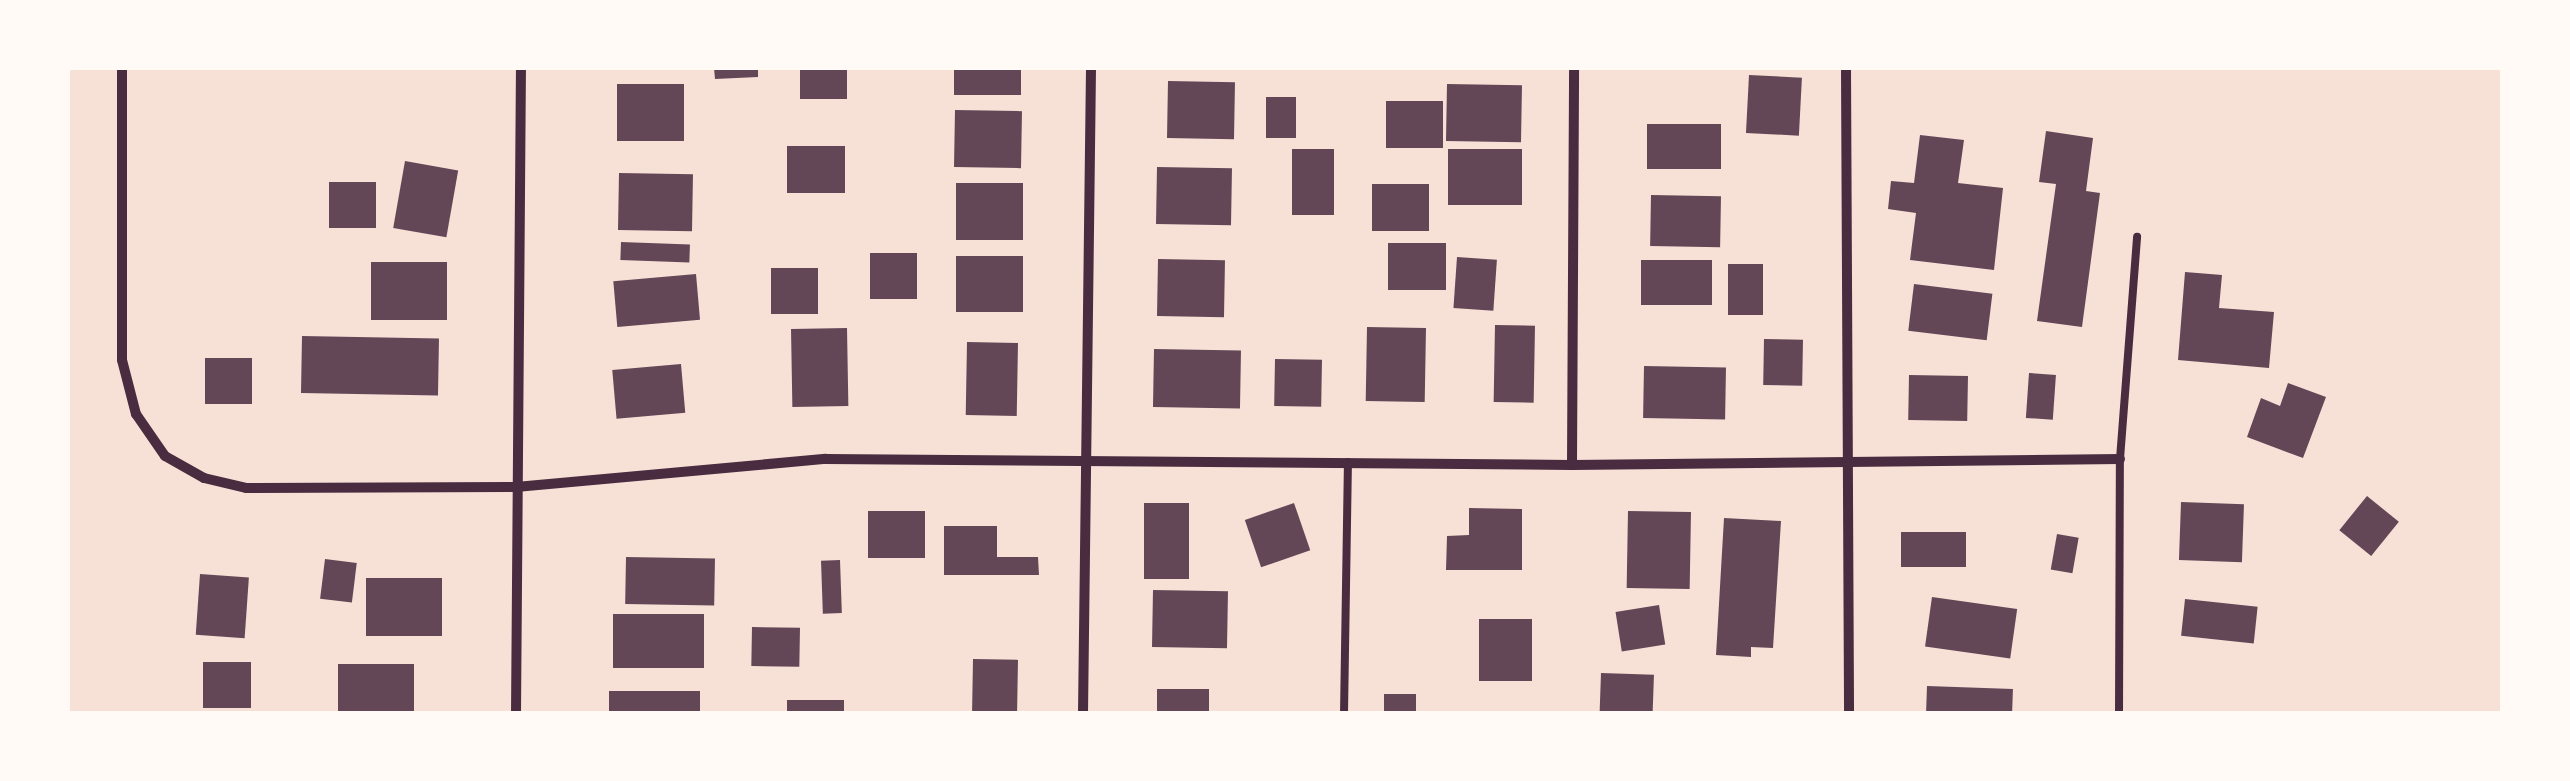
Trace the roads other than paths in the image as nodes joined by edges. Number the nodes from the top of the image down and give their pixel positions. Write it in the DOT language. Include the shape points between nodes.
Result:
graph roads {
  1 [pos="122,68"];
  2 [pos="521,68"];
  3 [pos="1091,68"];
  4 [pos="1574,68"];
  5 [pos="1846,68"];
  6 [pos="2137,238"];
  7 [pos="1087,458"];
  8 [pos="2120,459"];
  9 [pos="1348,462"];
  10 [pos="1845,464"];
  11 [pos="1572,465"];
  12 [pos="516,486"];
  13 [pos="516,714"];
  14 [pos="1084,714"];
  15 [pos="1344,714"];
  16 [pos="1849,714"];
  17 [pos="2119,714"];
  1 -- 12 [label="street" via="122,360 136,414 165,456 204,478 246,488"];
  2 -- 12 [label="street"];
  3 -- 7 [label="street"];
  4 -- 11 [label="street"];
  5 -- 10 [label="street"];
  6 -- 8 [label="lane"];
  7 -- 9 [label="street"];
  7 -- 12 [label="street" via="826,459"];
  7 -- 14 [label="street"];
  8 -- 10 [label="street"];
  8 -- 17 [label="lane"];
  9 -- 11 [label="street"];
  9 -- 15 [label="lane"];
  10 -- 11 [label="street"];
  10 -- 16 [label="street"];
  12 -- 13 [label="street"];
}
